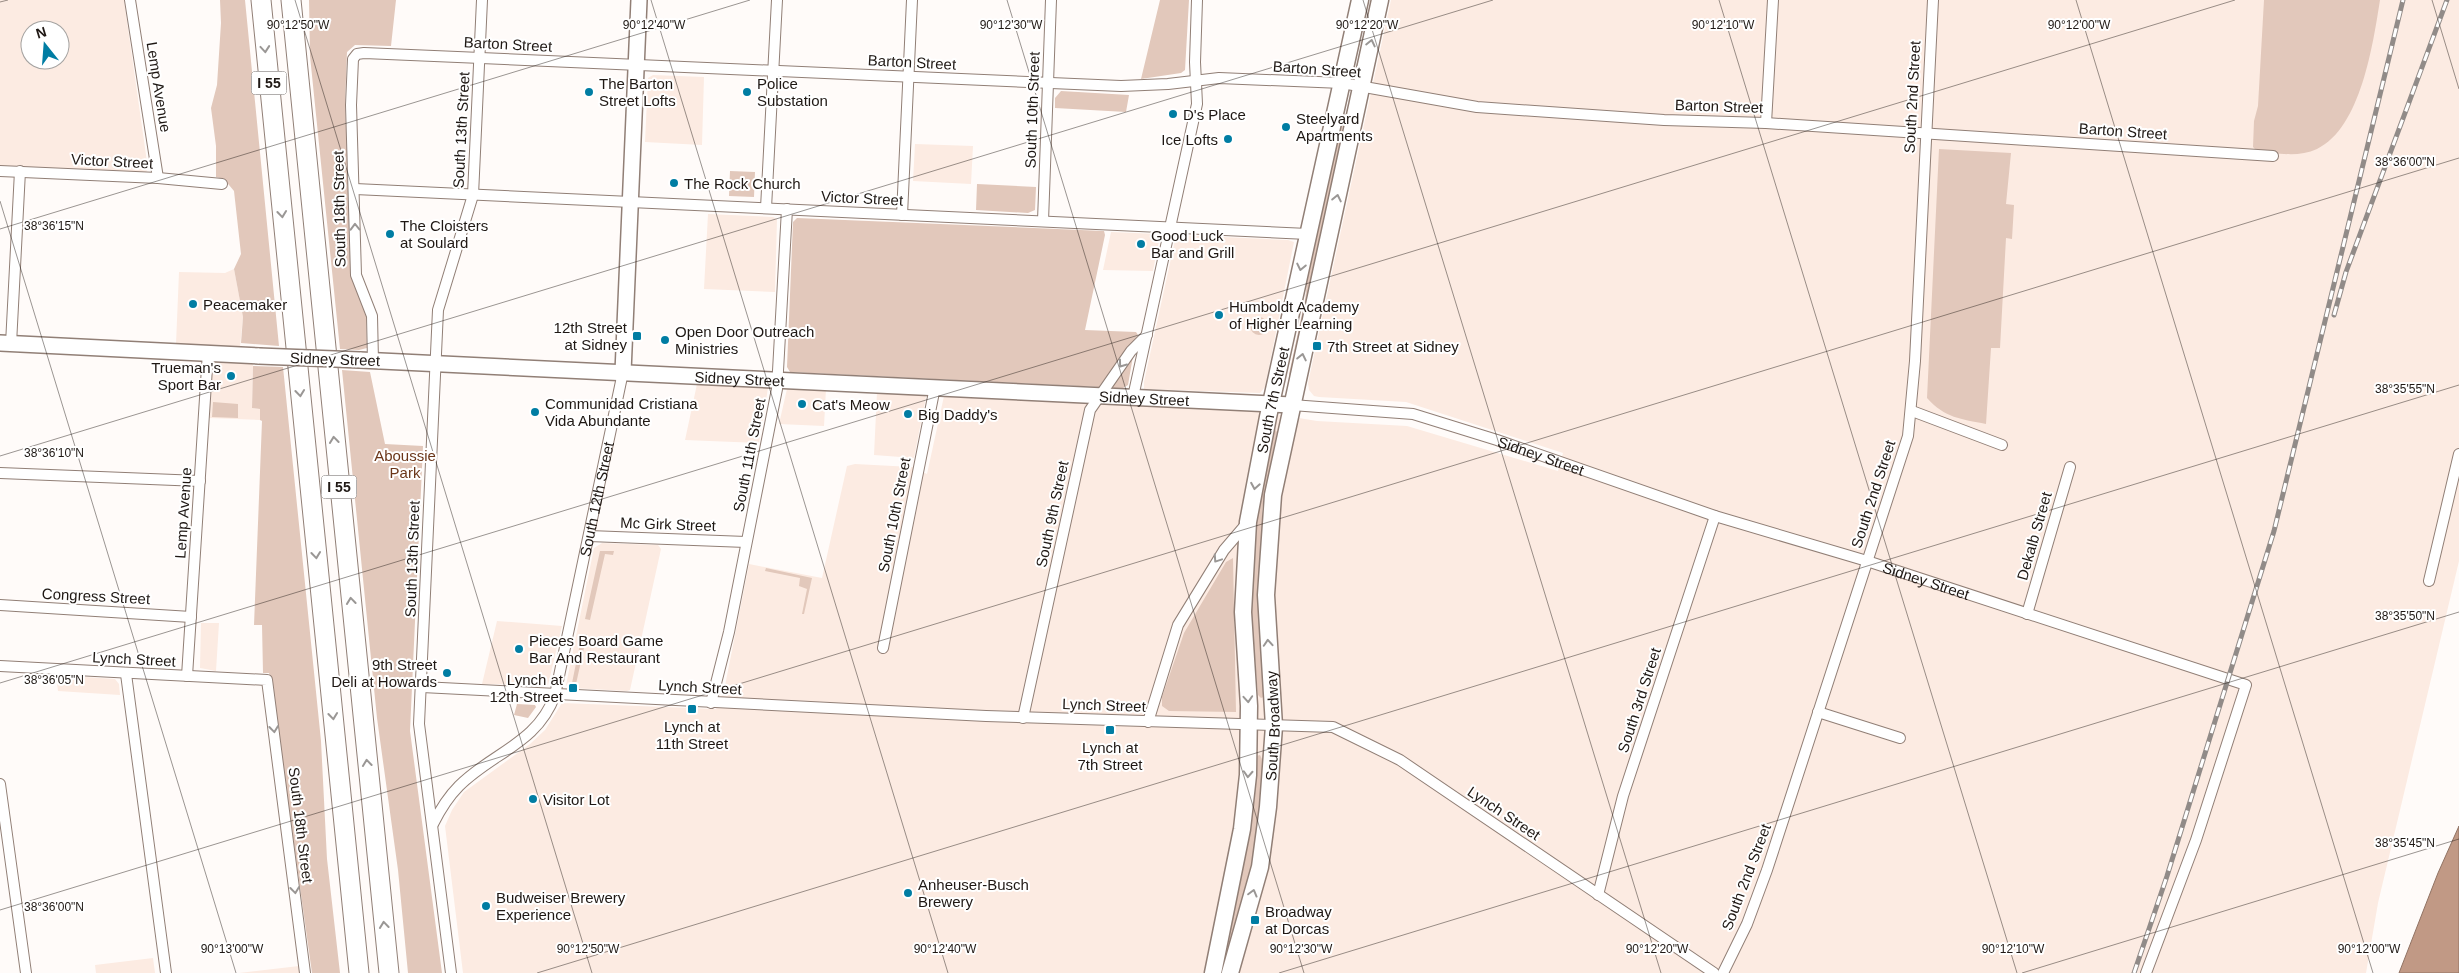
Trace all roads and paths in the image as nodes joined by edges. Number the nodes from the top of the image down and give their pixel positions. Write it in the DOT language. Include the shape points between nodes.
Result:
graph roads {
  1 [pos="130,0"];
  2 [pos="261,0"];
  3 [pos="291,0"];
  4 [pos="482,0"];
  5 [pos="640,0"];
  6 [pos="777,0"];
  7 [pos="912,0"];
  8 [pos="1051,0"];
  9 [pos="1196,0"];
  10 [pos="1360,0"];
  11 [pos="1380,0"];
  12 [pos="1773,0"];
  13 [pos="1933,0"];
  14 [pos="357,54"];
  15 [pos="479,58"];
  16 [pos="637,65"];
  17 [pos="774,71"];
  18 [pos="908,77"];
  19 [pos="1196,81"];
  20 [pos="1048,83"];
  21 [pos="1342,83"];
  22 [pos="1361,86"];
  23 [pos="1766,123"];
  24 [pos="1925,134"];
  25 [pos="2273,156"];
  26 [pos="0,170"];
  27 [pos="20,172"];
  28 [pos="158,178"];
  29 [pos="222,184"];
  30 [pos="355,189"];
  31 [pos="473,195"];
  32 [pos="631,202"];
  33 [pos="766,208"];
  34 [pos="786,209"];
  35 [pos="902,215"];
  36 [pos="1043,221"];
  37 [pos="1170,228"];
  38 [pos="1308,234"];
  39 [pos="1147,335"];
  40 [pos="5,344"];
  41 [pos="208,352"];
  42 [pos="367,360"];
  43 [pos="434,363"];
  44 [pos="623,372"];
  45 [pos="778,379"];
  46 [pos="935,387"];
  47 [pos="1099,395"];
  48 [pos="1133,397"];
  49 [pos="1272,404"];
  50 [pos="1292,405"];
  51 [pos="1912,411"];
  52 [pos="2002,445"];
  53 [pos="2459,454"];
  54 [pos="2070,467"];
  55 [pos="0,473"];
  56 [pos="1277,473"];
  57 [pos="200,481"];
  58 [pos="1715,516"];
  59 [pos="1248,522"];
  60 [pos="589,536"];
  61 [pos="746,542"];
  62 [pos="1867,561"];
  63 [pos="2429,581"];
  64 [pos="0,605"];
  65 [pos="2026,614"];
  66 [pos="191,617"];
  67 [pos="883,648"];
  68 [pos="0,666"];
  69 [pos="126,674"];
  70 [pos="187,676"];
  71 [pos="267,680"];
  72 [pos="422,687"];
  73 [pos="555,695"];
  74 [pos="711,703"];
  75 [pos="1818,712"];
  76 [pos="1023,718"];
  77 [pos="1148,722"];
  78 [pos="1249,725"];
  79 [pos="1274,726"];
  80 [pos="1900,738"];
  81 [pos="0,784"];
  82 [pos="433,824"];
  83 [pos="1598,895"];
  84 [pos="26,973"];
  85 [pos="166,973"];
  86 [pos="305,973"];
  87 [pos="359,973"];
  88 [pos="389,973"];
  89 [pos="451,973"];
  90 [pos="1213,973"];
  91 [pos="1230,973"];
  92 [pos="1714,973"];
  93 [pos="1723,973"];
  94 [pos="2146,973"];
  1 -- 28 [label="street, Lemp Avenue"];
  2 -- 87 [label="highway, I 55, one-way"];
  88 -- 3 [label="highway, I 55, one-way"];
  4 -- 15 [label="street, South 13th Street"];
  5 -- 16 [label="street, South 12th Street"];
  6 -- 17 [label="street"];
  7 -- 18 [label="street"];
  8 -- 20 [label="street, South 10th Street"];
  9 -- 19 [label="street"];
  10 -- 21 [label="main road, South 7th Street"];
  22 -- 11 [label="main road, South 7th Street, one-way"];
  12 -- 23 [label="street"];
  13 -- 24 [label="street, South 2nd Street"];
  14 -- 15 [label="street, Barton Street"];
  14 -- 30 [label="street, South 18th Street" via="353,59 351,105"];
  15 -- 16 [label="street, Barton Street"];
  15 -- 31 [label="street, South 13th Street"];
  16 -- 17 [label="street, Barton Street"];
  16 -- 32 [label="street, South 12th Street"];
  17 -- 18 [label="street, Barton Street"];
  17 -- 33 [label="street"];
  18 -- 20 [label="street, Barton Street"];
  18 -- 35 [label="street"];
  19 -- 20 [label="street, Barton Street" via="1134,87"];
  19 -- 21 [label="street, Barton Street" via="1219,78"];
  19 -- 37 [label="street" via="1197,104"];
  20 -- 36 [label="street, South 10th Street"];
  21 -- 22 [label="street, Barton Street"];
  21 -- 38 [label="main road, South 7th Street"];
  22 -- 23 [label="street, Barton Street" via="1477,107 1664,120"];
  50 -- 22 [label="main road, South 7th Street, one-way"];
  23 -- 24 [label="street, Barton Street"];
  24 -- 25 [label="street, Barton Street"];
  24 -- 51 [label="street, South 2nd Street"];
  26 -- 27 [label="street, Victor Street"];
  27 -- 28 [label="street, Victor Street"];
  27 -- 40 [label="street"];
  28 -- 29 [label="street, Victor Street"];
  30 -- 31 [label="street, Victor Street"];
  42 -- 30 [label="street, South 18th Street, one-way" via="372,316 356,276"];
  31 -- 32 [label="street, Victor Street"];
  31 -- 43 [label="street, South 13th Street" via="438,310"];
  32 -- 33 [label="street, Victor Street"];
  32 -- 44 [label="street, South 12th Street"];
  33 -- 34 [label="street, Victor Street"];
  34 -- 35 [label="street, Victor Street"];
  34 -- 45 [label="street, South 11th Street"];
  35 -- 36 [label="street, Victor Street"];
  36 -- 37 [label="street, Victor Street"];
  37 -- 38 [label="street, Victor Street"];
  37 -- 39 [label="street"];
  38 -- 49 [label="main road, South 7th Street, one-way"];
  39 -- 47 [label="street, South 9th Street, one-way"];
  39 -- 48 [label="street"];
  40 -- 41 [label="street, Sidney Street"];
  41 -- 42 [label="street, Sidney Street, bridge"];
  41 -- 57 [label="street, Lemp Avenue"];
  42 -- 43 [label="street, Sidney Street"];
  43 -- 44 [label="street, Sidney Street"];
  43 -- 72 [label="street, South 13th Street"];
  44 -- 45 [label="street, Sidney Street"];
  44 -- 60 [label="street, South 12th Street"];
  45 -- 46 [label="street, Sidney Street"];
  45 -- 61 [label="street, South 11th Street"];
  46 -- 47 [label="street, Sidney Street"];
  46 -- 67 [label="street, South 10th Street"];
  47 -- 48 [label="street, Sidney Street"];
  47 -- 76 [label="street, South 9th Street" via="1088,417"];
  48 -- 49 [label="street, Sidney Street"];
  49 -- 50 [label="street, Sidney Street"];
  49 -- 59 [label="main road, South 7th Street, one-way"];
  50 -- 56 [label="main road, South 7th Street"];
  50 -- 58 [label="street, Sidney Street" via="1412,414"];
  51 -- 52 [label="street"];
  51 -- 62 [label="street, South 2nd Street" via="1908,436"];
  53 -- 63 [label="street"];
  54 -- 65 [label="street, Dekalb Street"];
  55 -- 57 [label="street"];
  79 -- 56 [label="main road, South Broadway, one-way" via="1266,595 1270,515"];
  57 -- 66 [label="street, Lemp Avenue"];
  58 -- 62 [label="street, Sidney Street"];
  58 -- 83 [label="street, South 3rd Street" via="1623,796"];
  59 -- 77 [label="street, South 7th Street, one-way" via="1224,550 1178,625"];
  59 -- 78 [label="main road, South Broadway, one-way" via="1242,612"];
  60 -- 61 [label="street, Mc Girk Street"];
  60 -- 73 [label="street, South 12th Street"];
  61 -- 74 [label="street, South 11th Street" via="729,632"];
  62 -- 65 [label="street, Sidney Street"];
  62 -- 75 [label="street, South 2nd Street"];
  64 -- 66 [label="street, Congress Street"];
  65 -- 94 [label="street, Sidney Street" via="2246,685 2196,840"];
  66 -- 70 [label="street, Lemp Avenue"];
  68 -- 69 [label="street, Lynch Street"];
  69 -- 70 [label="street, Lynch Street"];
  69 -- 85 [label="street"];
  70 -- 71 [label="street, Lynch Street"];
  71 -- 86 [label="street, South 18th Street, one-way"];
  72 -- 73 [label="street, Lynch Street"];
  72 -- 82 [label="street, South 13th Street" via="420,741"];
  73 -- 74 [label="street, Lynch Street"];
  73 -- 82 [label="street, South 12th Street" via="550,709 536,728 458,787"];
  74 -- 76 [label="street, Lynch Street"];
  75 -- 80 [label="street"];
  75 -- 93 [label="street, South 2nd Street" via="1767,870 1747,924"];
  76 -- 77 [label="street, Lynch Street"];
  77 -- 78 [label="street, Lynch Street"];
  78 -- 79 [label="street, Lynch Street"];
  78 -- 90 [label="main road, South Broadway, one-way" via="1242,829"];
  79 -- 83 [label="street, Lynch Street" via="1333,727 1400,760"];
  91 -- 79 [label="main road, South Broadway, one-way" via="1263,850"];
  81 -- 84 [label="street"];
  82 -- 89 [label="street, South 13th Street"];
  83 -- 92 [label="street, Lynch Street"];
}
